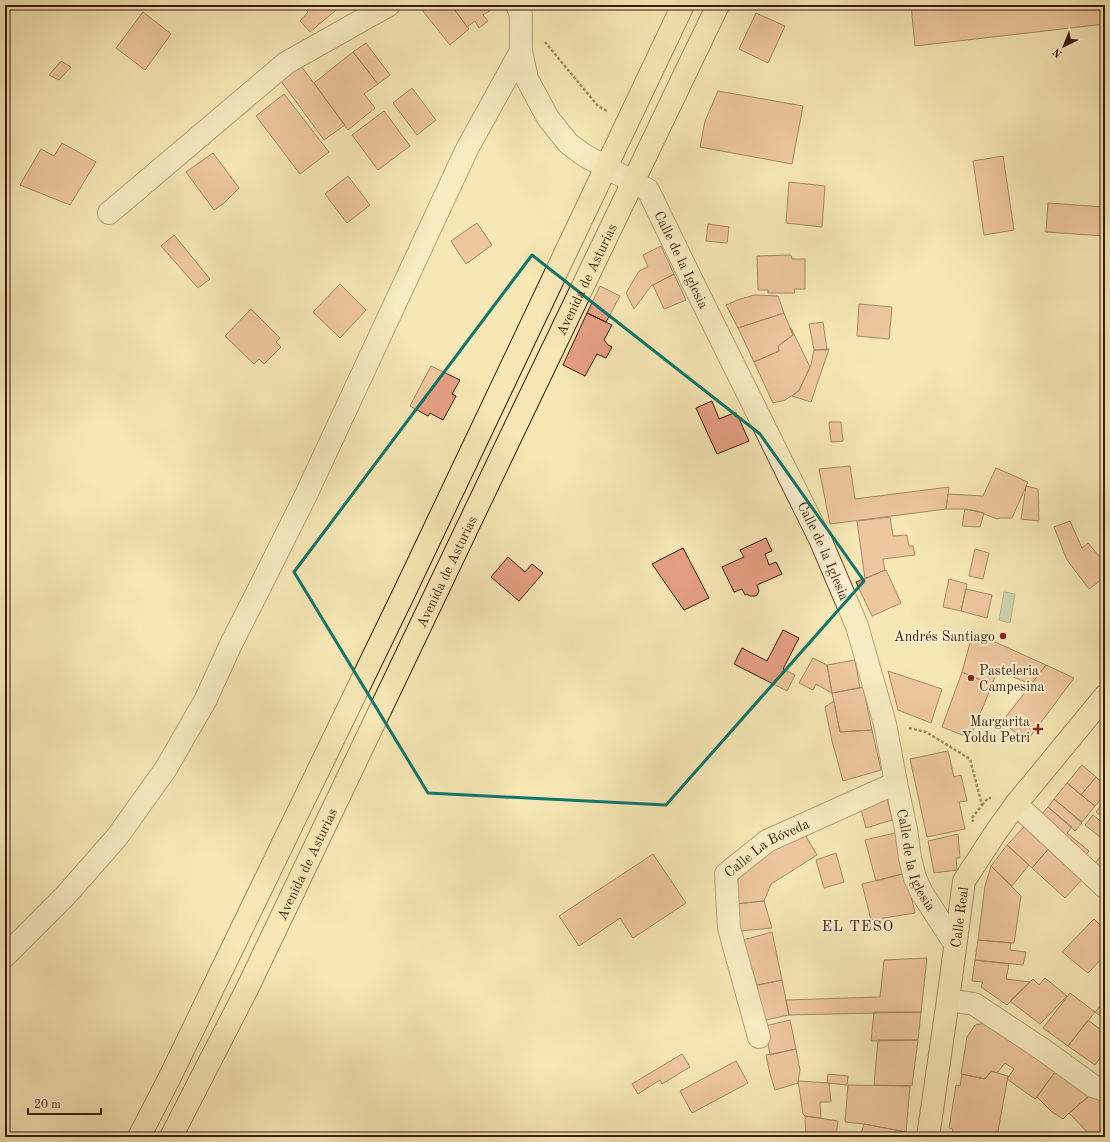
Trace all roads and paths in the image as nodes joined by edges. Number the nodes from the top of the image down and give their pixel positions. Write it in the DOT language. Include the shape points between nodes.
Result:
graph roads {
  1 [pos="389,5"];
  2 [pos="517,5"];
  3 [pos="683,5"];
  4 [pos="718,5"];
  5 [pos="520,51"];
  6 [pos="564,65"];
  7 [pos="598,106"];
  8 [pos="606,167"];
  9 [pos="633,182"];
  10 [pos="109,213"];
  11 [pos="1105,696"];
  12 [pos="885,724"];
  13 [pos="896,783"];
  14 [pos="994,798"];
  15 [pos="1016,804"];
  16 [pos="982,806"];
  17 [pos="974,825"];
  18 [pos="1105,887"];
  19 [pos="955,944"];
  20 [pos="5,956"];
  21 [pos="948,1000"];
  22 [pos="758,1037"];
  23 [pos="1105,1090"];
  24 [pos="139,1137"];
  25 [pos="171,1137"];
  26 [pos="928,1137"];
  1 -- 10 [label="street" via="286,63"];
  2 -- 5 [label="street" via="521,15"];
  3 -- 8 [label="main road, Avenida de Asturias"];
  4 -- 9 [label="main road, Avenida de Asturias"];
  5 -- 8 [label="street, Calle de la Iglesia" via="527,79 548,118 568,143"];
  5 -- 20 [label="street" via="467,149 305,497 205,701 165,770 117,837 66,895"];
  6 -- 7 [label="path"];
  8 -- 9 [label="street, Calle de la Iglesia"];
  8 -- 24 [label="main road, Avenida de Asturias" via="394,612"];
  9 -- 12 [label="street, Calle de la Iglesia" via="648,190 820,539 857,626"];
  9 -- 25 [label="main road, Avenida de Asturias" via="247,989"];
  11 -- 15 [label="main road, Calle Real"];
  12 -- 13 [label="street, Calle de la Iglesia"];
  12 -- 16 [label="path" via="926,732 970,759"];
  13 -- 19 [label="street, Calle de la Iglesia" via="915,878"];
  13 -- 22 [label="street, Calle La Bóveda" via="767,840 726,874 729,928"];
  14 -- 16 [label="path" via="988,798"];
  15 -- 18 [label="street"];
  15 -- 19 [label="main road, Calle Real" via="964,881"];
  16 -- 17 [label="path" via="972,818"];
  19 -- 21 [label="main road, Calle Real"];
  21 -- 23 [label="street" via="974,1004 1093,1086"];
  21 -- 26 [label="main road, Calle Real"];
}
